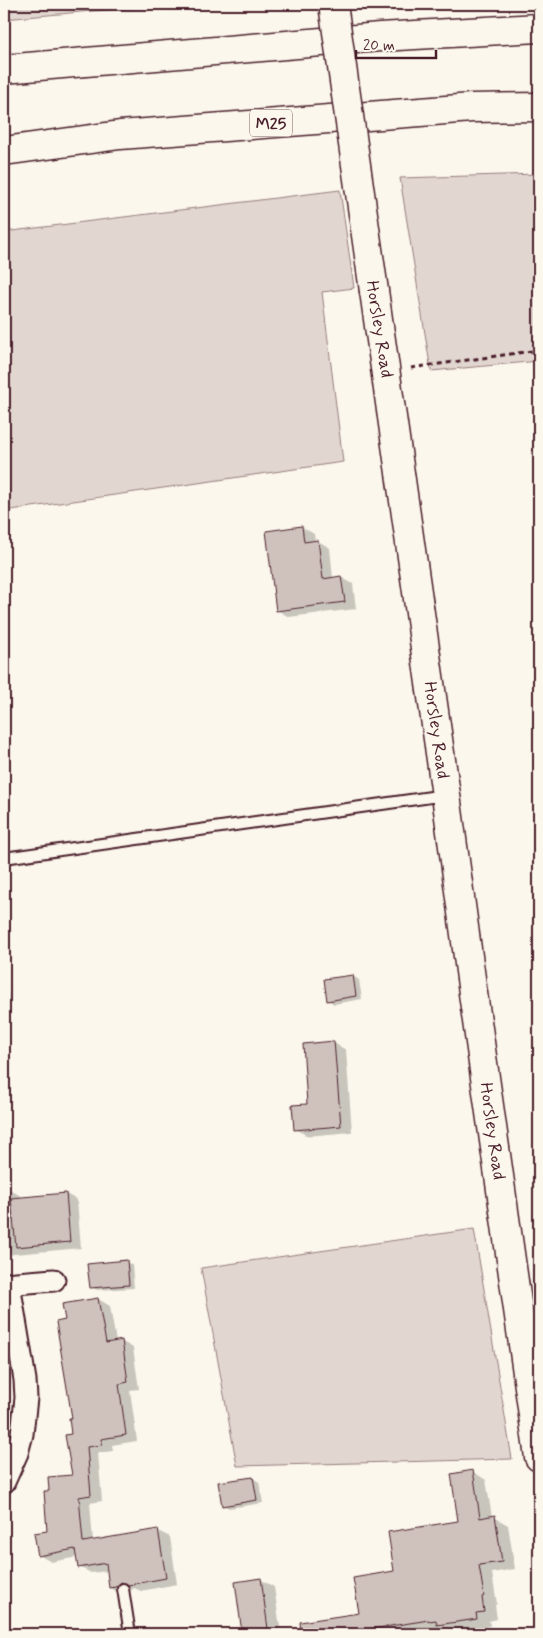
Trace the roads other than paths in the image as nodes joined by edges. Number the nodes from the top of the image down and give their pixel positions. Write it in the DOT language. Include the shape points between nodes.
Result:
graph roads {
  1 [pos="333,4"];
  2 [pos="539,28"];
  3 [pos="4,69"];
  4 [pos="539,107"];
  5 [pos="4,151"];
  6 [pos="446,794"];
  7 [pos="4,858"];
  8 [pos="54,1280"];
  9 [pos="6,1284"];
  10 [pos="539,1457"];
  11 [pos="4,1482"];
  12 [pos="123,1590"];
  13 [pos="130,1634"];
  1 -- 6 [label="main road, Horsley Road, bridge"];
  2 -- 3 [label="main road" via="370,38"];
  4 -- 5 [label="main road, M25" via="472,108 120,134"];
  6 -- 7 [label="lane"];
  6 -- 10 [label="main road, Horsley Road"];
  8 -- 9 [label="street"];
  9 -- 11 [label="street" via="26,1398 22,1434"];
  12 -- 13 [label="lane"];
}
